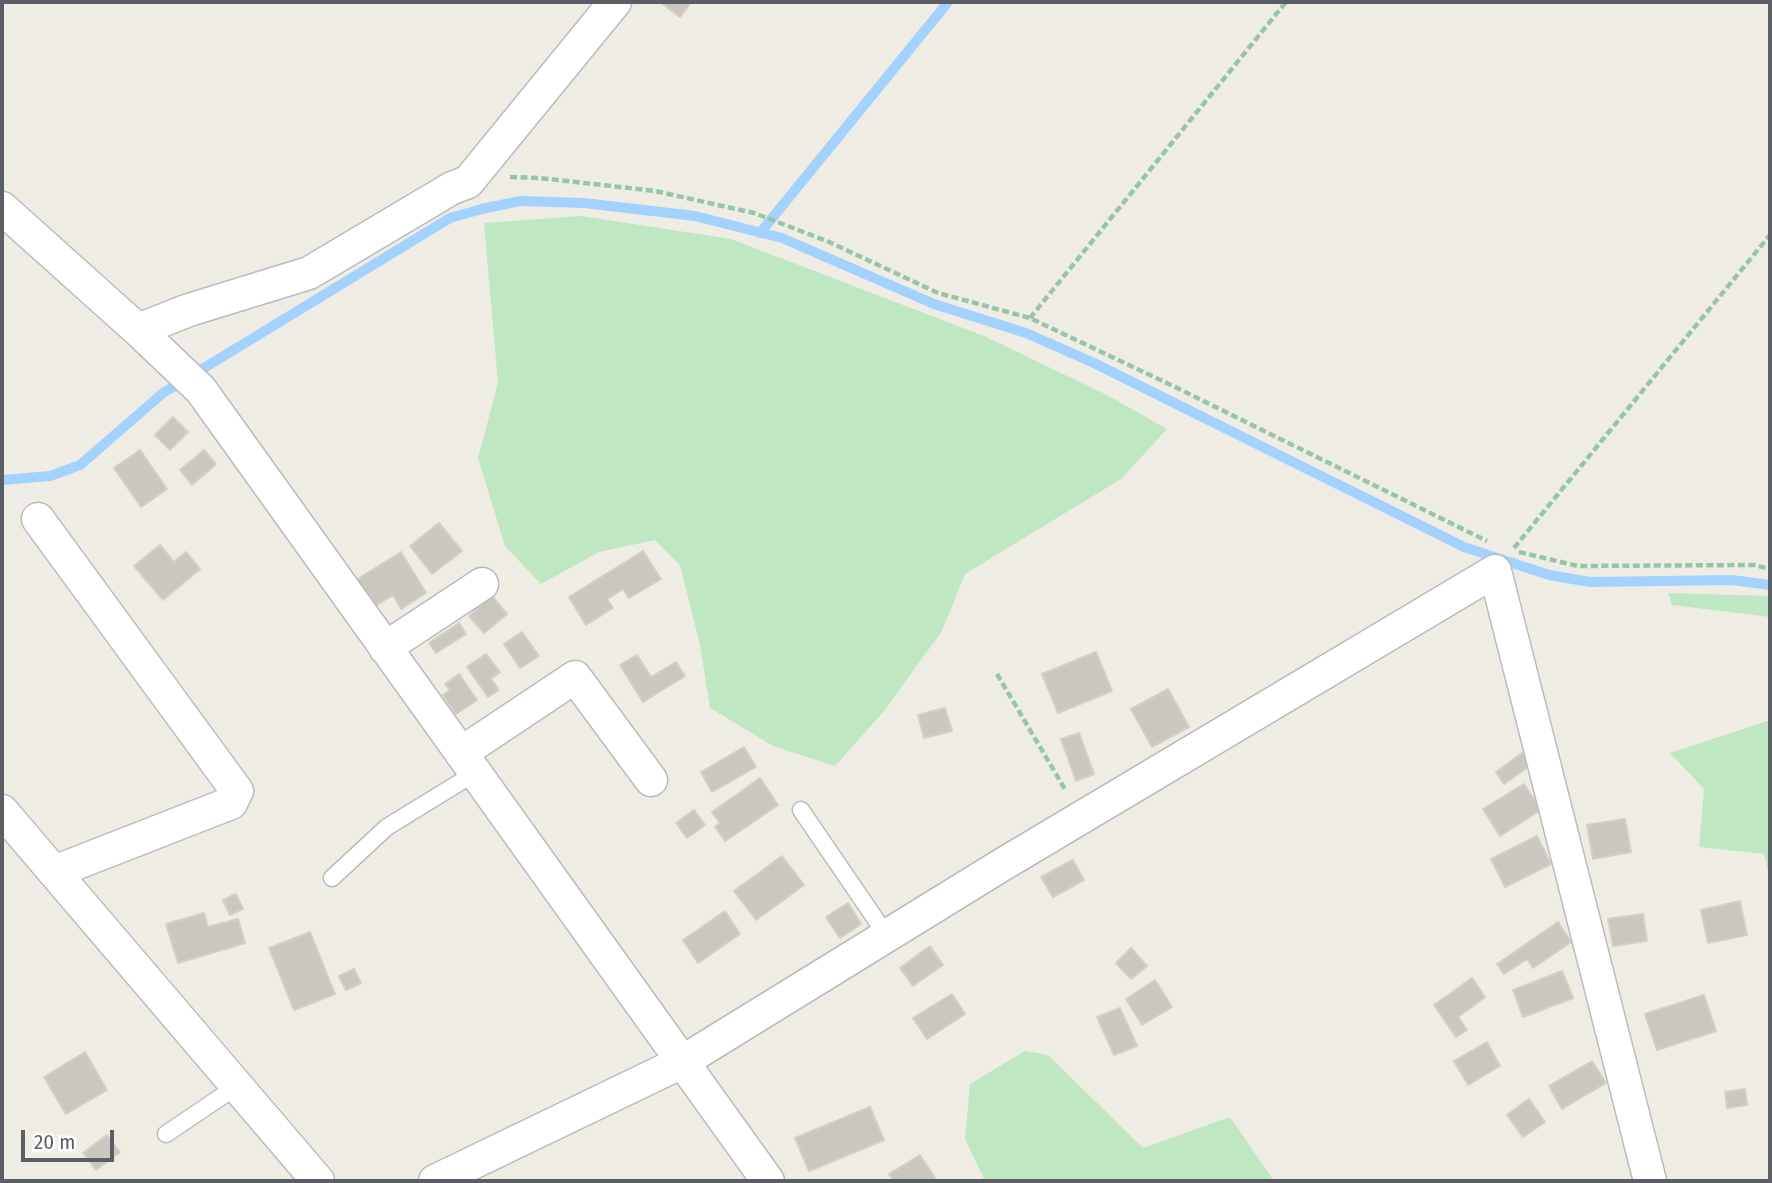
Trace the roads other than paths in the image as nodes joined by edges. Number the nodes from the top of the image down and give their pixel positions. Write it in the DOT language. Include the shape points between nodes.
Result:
graph roads {
  1 [pos="615,2"];
  2 [pos="2,208"];
  3 [pos="138,330"];
  4 [pos="38,519"];
  5 [pos="482,584"];
  6 [pos="385,648"];
  7 [pos="468,763"];
  8 [pos="652,780"];
  9 [pos="801,810"];
  10 [pos="2,811"];
  11 [pos="54,872"];
  12 [pos="332,878"];
  13 [pos="887,936"];
  14 [pos="682,1062"];
  15 [pos="237,1086"];
  16 [pos="166,1134"];
  17 [pos="318,1181"];
  18 [pos="435,1181"];
  19 [pos="768,1181"];
  20 [pos="1650,1181"];
  1 -- 3 [label="street" via="468,182 309,274"];
  2 -- 3 [label="street"];
  3 -- 6 [label="street" via="201,390"];
  4 -- 11 [label="street" via="237,791 231,803"];
  5 -- 6 [label="street"];
  6 -- 7 [label="street"];
  7 -- 8 [label="street" via="575,677"];
  7 -- 12 [label="lane"];
  7 -- 14 [label="street"];
  9 -- 13 [label="lane"];
  10 -- 11 [label="street"];
  11 -- 15 [label="street"];
  13 -- 14 [label="street"];
  13 -- 20 [label="street" via="1494,571"];
  14 -- 18 [label="street"];
  14 -- 19 [label="street"];
  15 -- 16 [label="lane"];
  15 -- 17 [label="street"];
}
